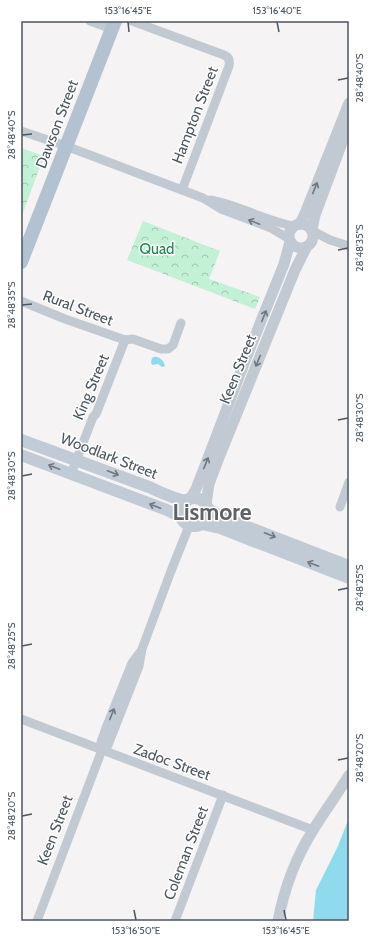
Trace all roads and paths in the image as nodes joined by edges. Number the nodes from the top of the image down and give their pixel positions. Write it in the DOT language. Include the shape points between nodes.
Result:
graph roads {
  1 [pos="90,21"];
  2 [pos="132,21"];
  3 [pos="114,25"];
  4 [pos="349,103"];
  5 [pos="349,124"];
  6 [pos="21,131"];
  7 [pos="66,146"];
  8 [pos="182,190"];
  9 [pos="203,198"];
  10 [pos="297,225"];
  11 [pos="312,230"];
  12 [pos="290,240"];
  13 [pos="349,246"];
  14 [pos="306,248"];
  15 [pos="21,262"];
  16 [pos="21,301"];
  17 [pos="181,323"];
  18 [pos="129,340"];
  19 [pos="21,440"];
  20 [pos="21,455"];
  21 [pos="76,460"];
  22 [pos="71,474"];
  23 [pos="349,482"];
  24 [pos="188,500"];
  25 [pos="207,507"];
  26 [pos="340,507"];
  27 [pos="185,521"];
  28 [pos="202,524"];
  29 [pos="349,566"];
  30 [pos="349,578"];
  31 [pos="21,719"];
  32 [pos="102,750"];
  33 [pos="349,775"];
  34 [pos="223,795"];
  35 [pos="313,830"];
  36 [pos="37,921"];
  37 [pos="175,921"];
  38 [pos="278,921"];
  1 -- 3 [label="street"];
  2 -- 8 [label="street, Hampton Street" via="224,55 229,60 229,66"];
  3 -- 7 [label="main road, Dawson Street"];
  10 -- 4 [label="street, one-way" via="306,211"];
  5 -- 11 [label="street" via="315,215"];
  6 -- 7 [label="street"];
  7 -- 8 [label="street"];
  7 -- 15 [label="main road, Dawson Street"];
  8 -- 9 [label="street"];
  9 -- 10 [label="street"];
  12 -- 9 [label="street, one-way" via="271,228 222,209"];
  10 -- 11 [label="street" via="306,224"];
  10 -- 12 [label="street" via="290,230"];
  11 -- 13 [label="street" via="330,240"];
  11 -- 14 [label="street" via="314,239"];
  12 -- 14 [label="street" via="295,247"];
  24 -- 12 [label="street, Keen Street, one-way" via="196,489 282,271"];
  14 -- 25 [label="street, Keen Street, one-way" via="218,460 209,484"];
  16 -- 18 [label="street, Rural Street"];
  17 -- 18 [label="street, Rural Street" via="173,345 168,349"];
  18 -- 21 [label="street, King Street"];
  19 -- 21 [label="main road, Woodlark Street"];
  22 -- 20 [label="main road, Woodlark Street, one-way"];
  21 -- 22 [label="street, King Street"];
  21 -- 24 [label="main road, Woodlark Street, one-way" via="169,497"];
  27 -- 22 [label="main road, Woodlark Street, one-way" via="166,510"];
  23 -- 26 [label="street"];
  24 -- 25 [label="main road" via="199,499"];
  24 -- 27 [label="main road" via="180,512"];
  25 -- 28 [label="main road" via="208,518"];
  25 -- 29 [label="main road, one-way" via="224,518"];
  27 -- 28 [label="main road" via="193,527"];
  27 -- 32 [label="street, Keen Street" via="171,571 142,649 139,666 108,746"];
  30 -- 28 [label="main road, one-way" via="220,528"];
  31 -- 32 [label="street, Zadoc Street"];
  32 -- 34 [label="street, Zadoc Street"];
  32 -- 36 [label="street, Keen Street"];
  33 -- 35 [label="street"];
  34 -- 35 [label="street, Zadoc Street"];
  34 -- 37 [label="street, Coleman Street"];
  35 -- 38 [label="street" via="298,856"];
}
